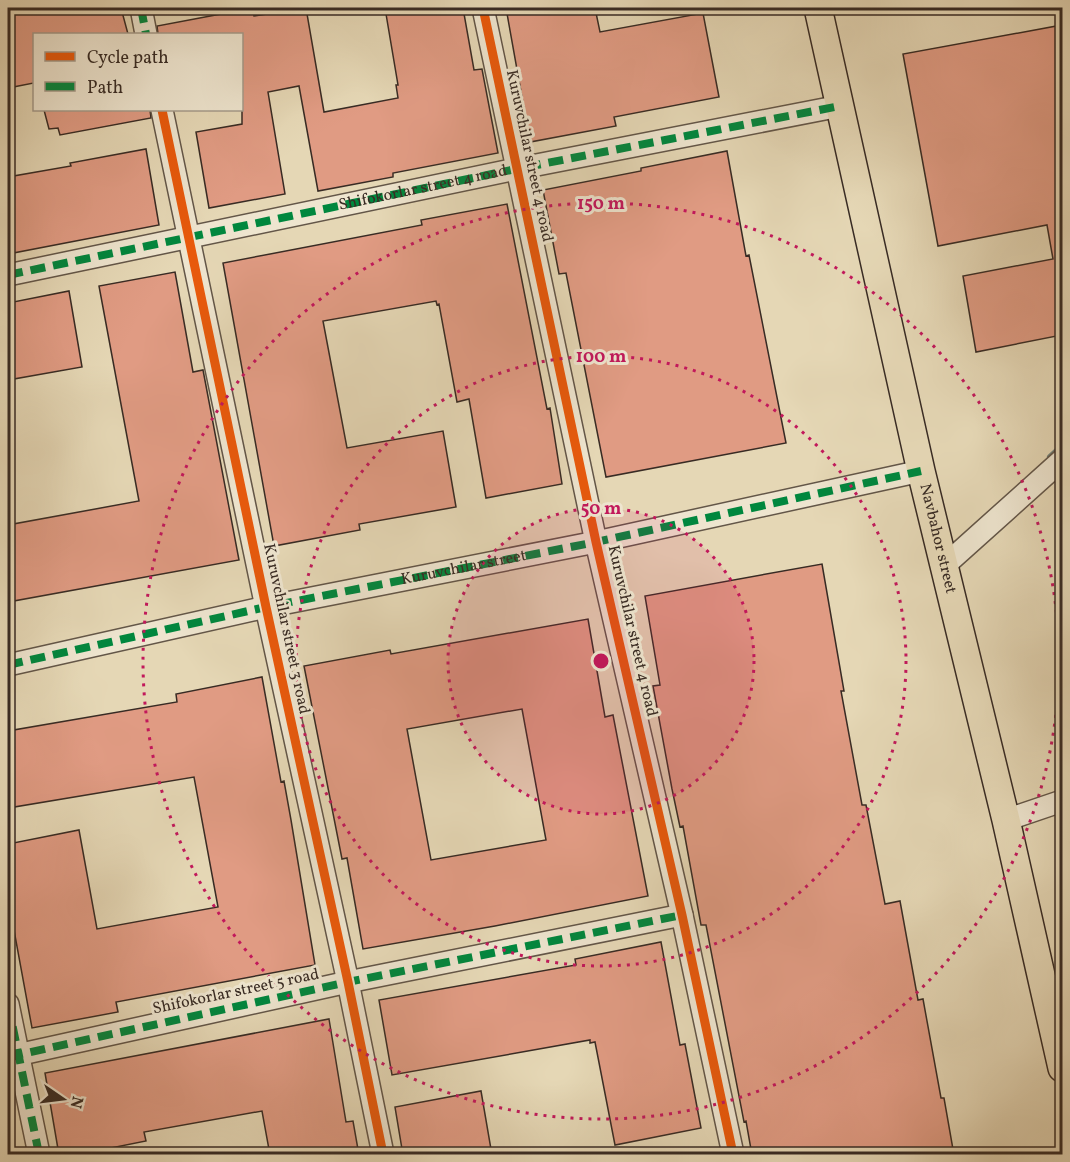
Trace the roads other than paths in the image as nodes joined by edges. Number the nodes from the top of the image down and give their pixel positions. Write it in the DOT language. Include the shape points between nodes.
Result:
graph roads {
  1 [pos="141,8"];
  2 [pos="483,8"];
  3 [pos="818,8"];
  4 [pos="146,33"];
  5 [pos="840,106"];
  6 [pos="162,111"];
  7 [pos="516,169"];
  8 [pos="188,237"];
  9 [pos="8,275"];
  10 [pos="1062,460"];
  11 [pos="921,471"];
  12 [pos="596,542"];
  13 [pos="944,566"];
  14 [pos="266,608"];
  15 [pos="8,665"];
  16 [pos="1062,801"];
  17 [pos="1006,820"];
  18 [pos="682,915"];
  19 [pos="348,982"];
  20 [pos="8,1004"];
  21 [pos="13,1056"];
  22 [pos="1062,1068"];
  23 [pos="39,1155"];
  24 [pos="383,1155"];
  25 [pos="733,1155"];
  1 -- 4 [label="street"];
  2 -- 7 [label="street, Kuruvchilar street 4 road"];
  3 -- 5 [label="main road, Navbahor street"];
  5 -- 7 [label="street, Shifokorlar street 4 road"];
  5 -- 11 [label="main road, Navbahor street"];
  6 -- 8 [label="street, Kuruvchilar street 3 road"];
  7 -- 8 [label="street, Shifokorlar street 4 road"];
  7 -- 12 [label="street, Kuruvchilar street 4 road"];
  8 -- 9 [label="street, Shifokorlar street 4 road"];
  8 -- 14 [label="street, Kuruvchilar street 3 road"];
  10 -- 13 [label="street"];
  11 -- 12 [label="street, Kuruvchilar street"];
  11 -- 13 [label="main road, Navbahor street"];
  12 -- 14 [label="street, Kuruvchilar street"];
  12 -- 18 [label="street, Kuruvchilar street 4 road"];
  13 -- 17 [label="main road, Navbahor street"];
  14 -- 15 [label="street, Kuruvchilar street"];
  14 -- 19 [label="street, Kuruvchilar street 3 road"];
  16 -- 17 [label="street"];
  17 -- 22 [label="main road, Navbahor street"];
  18 -- 19 [label="street, Shifokorlar street 5 road"];
  18 -- 25 [label="street, Kuruvchilar street 4 road"];
  19 -- 21 [label="street, Shifokorlar street 5 road"];
  19 -- 24 [label="street, Kuruvchilar street 3 road"];
  20 -- 21 [label="street"];
  21 -- 23 [label="street"];
}
